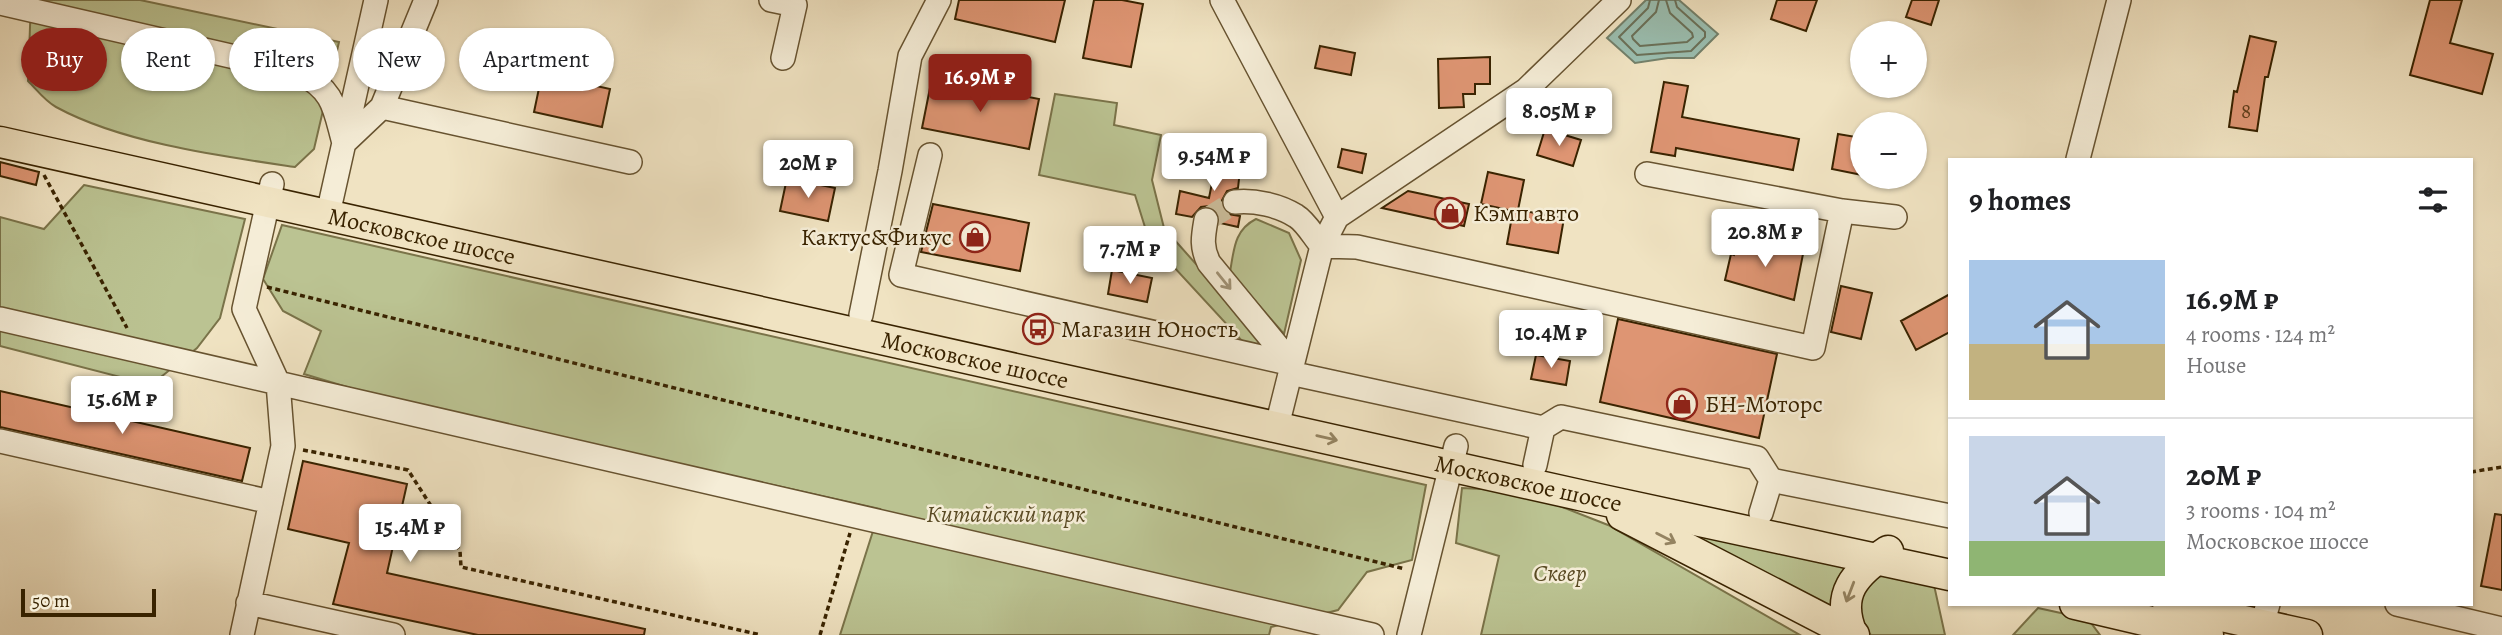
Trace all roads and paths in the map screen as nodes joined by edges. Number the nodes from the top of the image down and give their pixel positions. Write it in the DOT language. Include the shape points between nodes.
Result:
graph roads {
  1 [pos="376,0"];
  2 [pos="426,0"];
  3 [pos="771,0"];
  4 [pos="939,0"];
  5 [pos="1222,0"];
  6 [pos="1619,0"];
  7 [pos="2119,0"];
  8 [pos="5,2"];
  9 [pos="796,2"];
  10 [pos="783,58"];
  11 [pos="382,107"];
  12 [pos="0,123"];
  13 [pos="0,142"];
  14 [pos="344,143"];
  15 [pos="930,155"];
  16 [pos="2078,158"];
  17 [pos="630,162"];
  18 [pos="40,168"];
  19 [pos="1647,174"];
  20 [pos="270,193"];
  21 [pos="1235,202"];
  22 [pos="330,205"];
  23 [pos="1842,211"];
  24 [pos="1337,217"];
  25 [pos="1895,217"];
  26 [pos="1206,220"];
  27 [pos="1322,246"];
  28 [pos="250,283"];
  29 [pos="861,315"];
  30 [pos="0,320"];
  31 [pos="140,351"];
  32 [pos="1291,368"];
  33 [pos="278,383"];
  34 [pos="1279,417"];
  35 [pos="1543,428"];
  36 [pos="0,441"];
  37 [pos="283,446"];
  38 [pos="1453,456"];
  39 [pos="1535,465"];
  40 [pos="2502,467"];
  41 [pos="2473,472"];
  42 [pos="1771,480"];
  43 [pos="1584,496"];
  44 [pos="271,502"];
  45 [pos="1761,513"];
  46 [pos="856,516"];
  47 [pos="1948,516"];
  48 [pos="1889,551"];
  49 [pos="1948,554"];
  50 [pos="1424,573"];
  51 [pos="1948,574"];
  52 [pos="248,603"];
  53 [pos="2081,606"];
  54 [pos="2187,606"];
  55 [pos="2405,606"];
  56 [pos="2265,614"];
  57 [pos="2113,617"];
  58 [pos="2502,629"];
  59 [pos="242,635"];
  60 [pos="393,635"];
  61 [pos="761,635"];
  62 [pos="820,635"];
  63 [pos="1372,635"];
  64 [pos="1409,635"];
  65 [pos="1853,635"];
  66 [pos="2208,635"];
  67 [pos="2307,635"];
  1 -- 14 [label="street"];
  2 -- 11 [label="street"];
  3 -- 9 [label="street"];
  4 -- 29 [label="street" via="910,56"];
  5 -- 24 [label="street"];
  6 -- 24 [label="street" via="1525,90"];
  7 -- 16 [label="street"];
  8 -- 14 [label="street" via="300,72 318,83 331,99"];
  9 -- 10 [label="street"];
  11 -- 14 [label="street"];
  11 -- 17 [label="street"];
  12 -- 20 [label="main road, Московское шоссе"];
  13 -- 20 [label="main road, Московское шоссе"];
  14 -- 22 [label="street"];
  15 -- 32 [label="street" via="901,275"];
  18 -- 31 [label="path"];
  19 -- 23 [label="street"];
  20 -- 22 [label="main road, Московское шоссе"];
  20 -- 28 [label="street"];
  21 -- 27 [label="street" via="1263,203 1296,216"];
  22 -- 29 [label="main road, Московское шоссе"];
  22 -- 34 [label="main road, Московское шоссе"];
  23 -- 25 [label="street"];
  23 -- 27 [label="street" via="1813,348 1357,247"];
  24 -- 27 [label="street"];
  26 -- 32 [label="street, one-way" via="1202,240 1209,263"];
  27 -- 32 [label="street"];
  28 -- 33 [label="street" via="244,309"];
  28 -- 50 [label="path"];
  29 -- 34 [label="main road, Московское шоссе"];
  30 -- 31 [label="street"];
  31 -- 33 [label="street"];
  32 -- 34 [label="street"];
  32 -- 35 [label="street"];
  33 -- 37 [label="street"];
  33 -- 46 [label="street"];
  34 -- 38 [label="main road, Московское шоссе"];
  35 -- 39 [label="street"];
  35 -- 42 [label="street" via="1562,417 1757,458"];
  36 -- 44 [label="street"];
  37 -- 44 [label="street"];
  37 -- 61 [label="path" via="408,470 460,551 461,567"];
  38 -- 39 [label="main road, Московское шоссе"];
  38 -- 43 [label="main road, Московское шоссе"];
  38 -- 50 [label="street"];
  39 -- 45 [label="main road, Московское шоссе"];
  40 -- 41 [label="path"];
  42 -- 45 [label="street"];
  42 -- 47 [label="street"];
  43 -- 48 [label="main road, Московское шоссе"];
  43 -- 65 [label="main road, one-way"];
  44 -- 52 [label="street"];
  45 -- 48 [label="main road, Московское шоссе"];
  46 -- 62 [label="path"];
  46 -- 63 [label="street"];
  48 -- 49 [label="main road, Московское шоссе"];
  48 -- 51 [label="main road, Московское шоссе"];
  48 -- 65 [label="main road, one-way" via="1859,573 1849,591 1846,619"];
  50 -- 64 [label="street"];
  52 -- 59 [label="street"];
  52 -- 60 [label="street"];
  53 -- 57 [label="main road"];
  54 -- 56 [label="main road"];
  55 -- 58 [label="street"];
  56 -- 67 [label="main road"];
  57 -- 66 [label="main road"];
}
